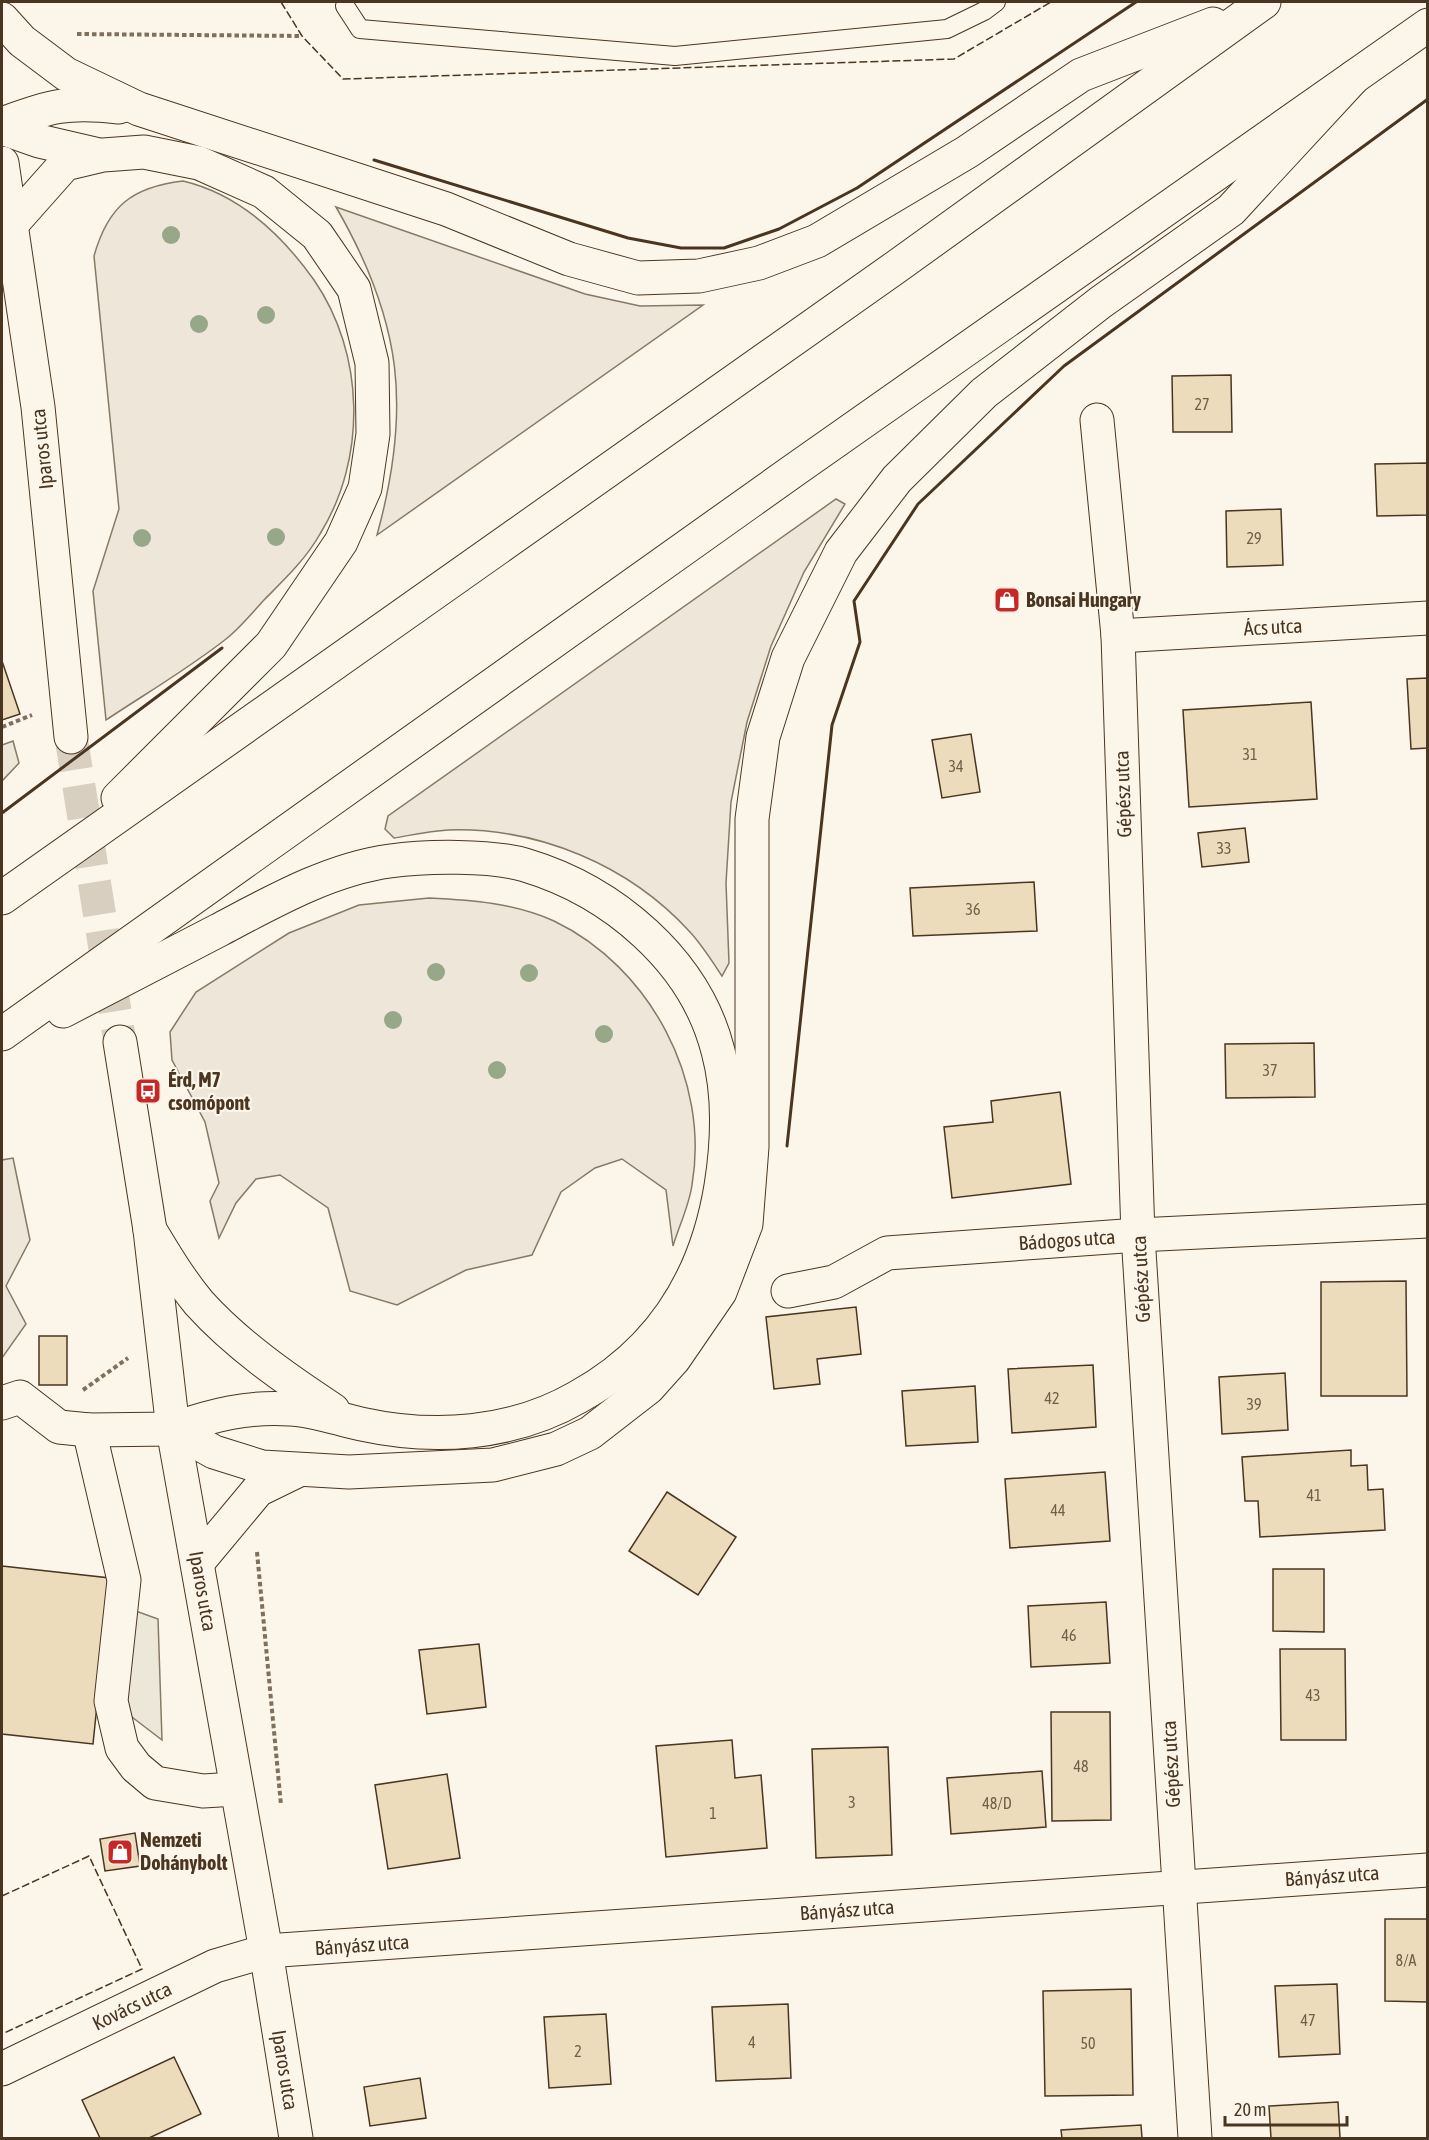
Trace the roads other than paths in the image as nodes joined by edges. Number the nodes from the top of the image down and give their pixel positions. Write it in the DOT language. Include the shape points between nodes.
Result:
graph roads {
  1 [pos="996,2"];
  2 [pos="1260,4"];
  3 [pos="345,6"];
  4 [pos="2,20"];
  5 [pos="1428,25"];
  6 [pos="1354,77"];
  7 [pos="139,109"];
  8 [pos="2,126"];
  9 [pos="103,155"];
  10 [pos="2,163"];
  11 [pos="10,226"];
  12 [pos="1097,420"];
  13 [pos="1428,618"];
  14 [pos="1118,636"];
  15 [pos="71,737"];
  16 [pos="52,863"];
  17 [pos="2,898"];
  18 [pos="2,1034"];
  19 [pos="120,1042"];
  20 [pos="2,1043"];
  21 [pos="1428,1221"];
  22 [pos="150,1230"];
  23 [pos="1138,1235"];
  24 [pos="788,1291"];
  25 [pos="2,1403"];
  26 [pos="346,1420"];
  27 [pos="173,1429"];
  28 [pos="89,1430"];
  29 [pos="300,1469"];
  30 [pos="198,1562"];
  31 [pos="236,1789"];
  32 [pos="1428,1869"];
  33 [pos="1178,1887"];
  34 [pos="266,1951"];
  35 [pos="2,2069"];
  36 [pos="296,2139"];
  37 [pos="1195,2139"];
  1 -- 3 [label="lane" via="947,29 675,56 360,29"];
  2 -- 7 [label="main road" via="1081,75 967,152 817,241 759,263 699,276 638,278 569,259 446,209"];
  2 -- 16 [label="main road" via="887,274"];
  4 -- 7 [label="main road" via="22,41 66,74"];
  5 -- 6 [label="main road"];
  6 -- 18 [label="main road"];
  6 -- 29 [label="main road" via="1231,210 1101,302 984,393 897,479 841,552 788,658 763,737 752,819 752,1147 746,1224 720,1292 674,1359 619,1412 556,1449 493,1465 349,1472"];
  7 -- 8 [label="main road" via="85,103 52,106"];
  8 -- 9 [label="main road" via="39,141"];
  9 -- 11 [label="main road" via="65,164"];
  9 -- 16 [label="main road" via="144,152 199,163 264,192 317,235 354,290 372,363 373,434 365,488 341,542 271,645"];
  10 -- 11 [label="main road, Iparos utca"];
  11 -- 15 [label="main road, Iparos utca" via="38,407"];
  12 -- 14 [label="main road, Gépész utca"];
  13 -- 14 [label="main road, Ács utca"];
  14 -- 23 [label="main road, Gépész utca"];
  16 -- 17 [label="main road"];
  19 -- 22 [label="main road, Iparos utca"];
  20 -- 26 [label="main road" via="262,908 334,875 389,861 460,857 521,863 578,884 626,915 666,953 697,998 718,1049 727,1103 725,1159 716,1220 698,1271 682,1299 639,1352 609,1377 550,1411 490,1430 464,1432 424,1432"];
  21 -- 23 [label="main road, Bádogos utca"];
  22 -- 26 [label="main road" via="177,1274 227,1330 292,1383"];
  22 -- 27 [label="main road, Iparos utca"];
  23 -- 24 [label="main road, Bádogos utca" via="887,1253 834,1282"];
  23 -- 33 [label="main road, Gépész utca"];
  25 -- 28 [label="main road" via="20,1397 59,1427"];
  26 -- 27 [label="main road" via="293,1409 259,1408 232,1411"];
  27 -- 28 [label="main road"];
  27 -- 29 [label="main road" via="237,1461"];
  27 -- 30 [label="main road, Iparos utca"];
  28 -- 31 [label="main road" via="124,1580 111,1701 122,1748 155,1784 203,1791"];
  29 -- 30 [label="main road" via="258,1490"];
  30 -- 31 [label="main road, Iparos utca"];
  31 -- 34 [label="main road, Iparos utca"];
  32 -- 33 [label="main road, Bányász utca"];
  33 -- 34 [label="main road, Bányász utca"];
  33 -- 37 [label="main road, Gépész utca"];
  34 -- 35 [label="main road, Kovács utca" via="215,1966"];
  34 -- 36 [label="main road, Iparos utca"];
}
